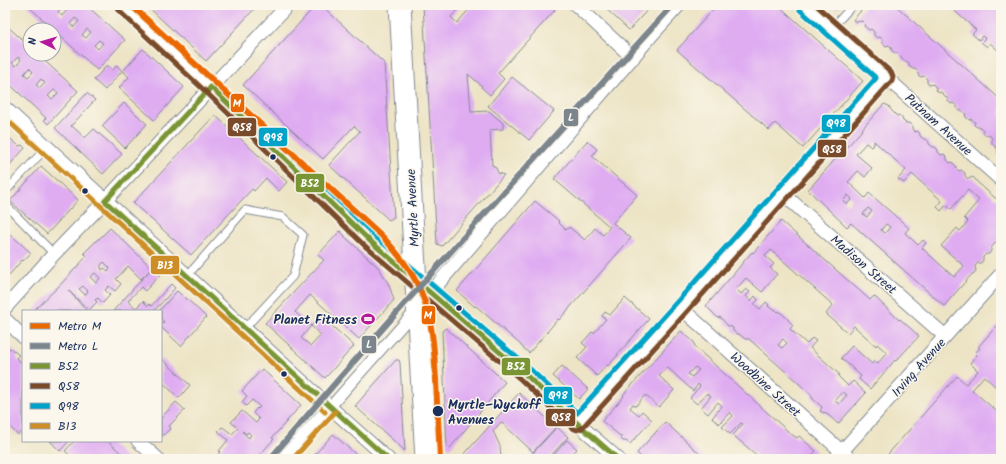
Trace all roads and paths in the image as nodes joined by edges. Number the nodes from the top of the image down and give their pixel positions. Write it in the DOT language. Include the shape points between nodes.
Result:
graph roads {
  1 [pos="123,5"];
  2 [pos="288,5"];
  3 [pos="400,5"];
  4 [pos="576,5"];
  5 [pos="679,5"];
  6 [pos="805,5"];
  7 [pos="853,5"];
  8 [pos="832,28"];
  9 [pos="633,58"];
  10 [pos="886,76"];
  11 [pos="211,87"];
  12 [pos="5,108"];
  13 [pos="47,147"];
  14 [pos="1001,180"];
  15 [pos="5,192"];
  16 [pos="782,193"];
  17 [pos="105,201"];
  18 [pos="5,204"];
  19 [pos="54,254"];
  20 [pos="1001,274"];
  21 [pos="187,276"];
  22 [pos="415,279"];
  23 [pos="431,293"];
  24 [pos="5,308"];
  25 [pos="417,308"];
  26 [pos="681,308"];
  27 [pos="5,319"];
  28 [pos="244,329"];
  29 [pos="22,335"];
  30 [pos="945,336"];
  31 [pos="330,407"];
  32 [pos="577,423"];
  33 [pos="139,442"];
  34 [pos="842,456"];
  35 [pos="158,459"];
  36 [pos="284,459"];
  37 [pos="388,459"];
  38 [pos="426,459"];
  39 [pos="618,459"];
  1 -- 11 [label="street"];
  2 -- 11 [label="street"];
  3 -- 22 [label="main road, Myrtle Avenue"];
  4 -- 9 [label="street"];
  5 -- 9 [label="street"];
  6 -- 8 [label="street, Putnam Avenue"];
  7 -- 8 [label="lane"];
  8 -- 10 [label="street, Putnam Avenue"];
  9 -- 23 [label="street"];
  10 -- 14 [label="street, Putnam Avenue"];
  10 -- 16 [label="street"];
  11 -- 17 [label="street"];
  11 -- 22 [label="street" via="370,241"];
  12 -- 13 [label="street"];
  13 -- 15 [label="lane"];
  13 -- 17 [label="street"];
  16 -- 26 [label="street"];
  16 -- 30 [label="street, Madison Street"];
  17 -- 19 [label="street"];
  17 -- 21 [label="street"];
  18 -- 19 [label="lane"];
  19 -- 24 [label="street"];
  20 -- 30 [label="street, Irving Avenue"];
  21 -- 28 [label="street"];
  21 -- 28 [label="lane" via="245,210 283,217 288,221 303,235 293,276"];
  22 -- 23 [label="street"];
  22 -- 25 [label="main road, Myrtle Avenue"];
  23 -- 25 [label="street"];
  23 -- 32 [label="street" via="524,373"];
  25 -- 31 [label="street"];
  25 -- 38 [label="main road, Myrtle Avenue"];
  26 -- 32 [label="street"];
  26 -- 34 [label="street, Woodbine Street"];
  27 -- 29 [label="street"];
  28 -- 31 [label="street"];
  30 -- 34 [label="street, Irving Avenue"];
  31 -- 36 [label="street"];
  31 -- 37 [label="street"];
  32 -- 39 [label="street"];
  33 -- 35 [label="street"];
}
